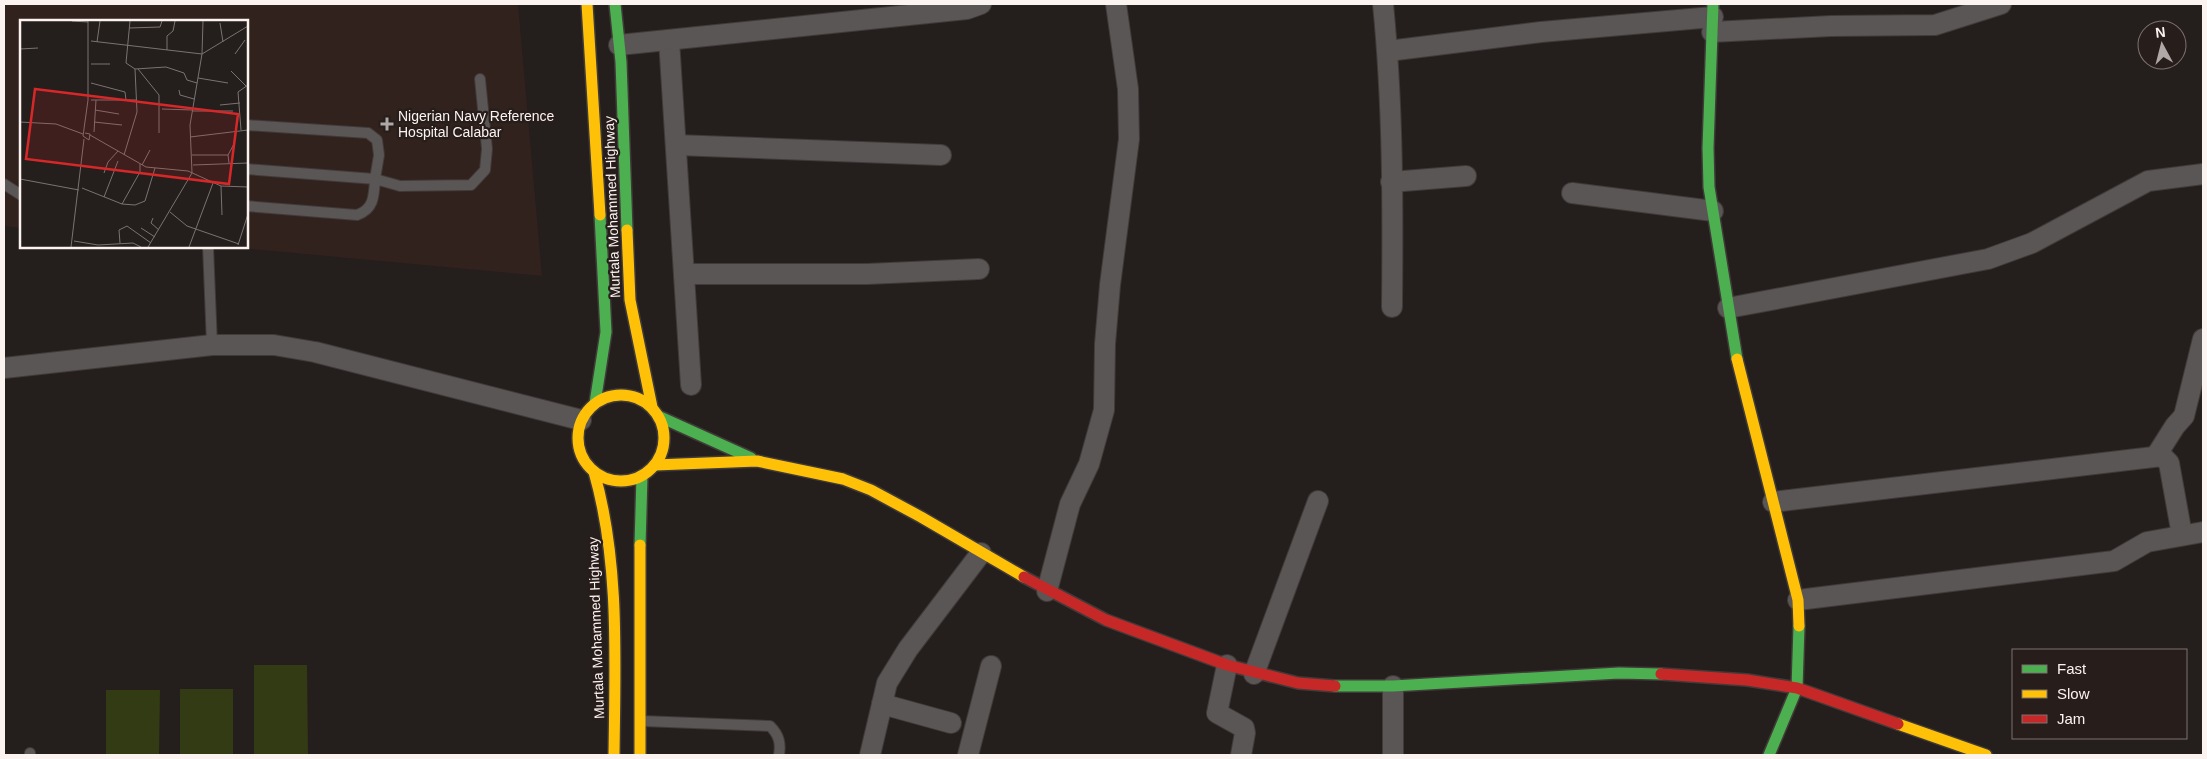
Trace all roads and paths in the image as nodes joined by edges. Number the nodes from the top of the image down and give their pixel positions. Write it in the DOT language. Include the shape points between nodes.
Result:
graph roads {
  1 [pos="587,4"];
  2 [pos="615,4"];
  3 [pos="981,4"];
  4 [pos="1116,4"];
  5 [pos="1383,4"];
  6 [pos="2001,4"];
  7 [pos="1947,12"];
  8 [pos="1713,18"];
  9 [pos="669,40"];
  10 [pos="619,45"];
  11 [pos="1388,51"];
  12 [pos="480,79"];
  13 [pos="248,125"];
  14 [pos="676,145"];
  15 [pos="941,155"];
  16 [pos="248,169"];
  17 [pos="2203,174"];
  18 [pos="1466,176"];
  19 [pos="375,179"];
  20 [pos="1391,182"];
  21 [pos="4,184"];
  22 [pos="1572,193"];
  23 [pos="20,194"];
  24 [pos="248,206"];
  25 [pos="1713,211"];
  26 [pos="208,248"];
  27 [pos="979,269"];
  28 [pos="684,274"];
  29 [pos="1392,307"];
  30 [pos="1728,308"];
  31 [pos="2203,339"];
  32 [pos="212,345"];
  33 [pos="4,368"];
  34 [pos="691,385"];
  35 [pos="595,403"];
  36 [pos="655,412"];
  37 [pos="581,420"];
  38 [pos="2156,456"];
  39 [pos="757,461"];
  40 [pos="655,465"];
  41 [pos="594,472"];
  42 [pos="642,476"];
  43 [pos="1318,501"];
  44 [pos="1773,502"];
  45 [pos="2203,532"];
  46 [pos="2182,535"];
  47 [pos="981,553"];
  48 [pos="1047,591"];
  49 [pos="1798,600"];
  50 [pos="1227,665"];
  51 [pos="990,666"];
  52 [pos="1254,674"];
  53 [pos="1393,686"];
  54 [pos="1797,688"];
  55 [pos="882,704"];
  56 [pos="640,721"];
  57 [pos="951,723"];
  58 [pos="614,755"];
  59 [pos="640,755"];
  60 [pos="779,755"];
  61 [pos="870,755"];
  62 [pos="968,755"];
  63 [pos="1241,755"];
  64 [pos="1393,755"];
  65 [pos="1769,755"];
  66 [pos="1986,755"];
  1 -- 35 [label="main road, Murtala Mohammed Highway" via="606,306 606,332"];
  2 -- 10 [label="main road, Murtala Mohammed Highway"];
  3 -- 9 [label="street" via="967,9"];
  4 -- 48 [label="street" via="1128,89 1129,138 1110,285 1104,410 1089,464 1068,511"];
  5 -- 11 [label="street"];
  6 -- 7 [label="street"];
  7 -- 8 [label="street" via="1935,24 1920,25 1832,26"];
  8 -- 11 [label="street" via="1542,32"];
  8 -- 25 [label="main road" via="1708,148"];
  9 -- 10 [label="street"];
  9 -- 14 [label="street"];
  10 -- 36 [label="main road, Murtala Mohammed Highway" via="630,300"];
  11 -- 20 [label="street"];
  12 -- 19 [label="lane" via="487,149 484,170 471,185 400,186"];
  13 -- 19 [label="lane" via="368,133 378,140"];
  14 -- 15 [label="street"];
  14 -- 28 [label="street"];
  16 -- 19 [label="lane"];
  17 -- 30 [label="street" via="2148,181 2032,243 1988,259"];
  18 -- 20 [label="street"];
  19 -- 24 [label="lane" via="373,200 366,212 357,215"];
  20 -- 29 [label="street"];
  21 -- 23 [label="lane"];
  22 -- 25 [label="street"];
  25 -- 30 [label="main road"];
  26 -- 32 [label="lane"];
  27 -- 28 [label="street" via="867,274"];
  28 -- 34 [label="street"];
  30 -- 44 [label="main road" via="1734,346"];
  31 -- 38 [label="street" via="2184,416"];
  32 -- 33 [label="street"];
  32 -- 37 [label="street" via="274,345 315,352"];
  35 -- 36 [label="main road" via="607,397 628,395 641,399"];
  35 -- 37 [label="main road"];
  36 -- 39 [label="main road"];
  36 -- 40 [label="main road" via="663,426 664,441"];
  37 -- 41 [label="main road" via="577,432 578,445 582,457"];
  38 -- 44 [label="street"];
  38 -- 46 [label="street" via="2170,462"];
  39 -- 40 [label="main road"];
  39 -- 47 [label="main road" via="816,472 864,488 921,516"];
  40 -- 42 [label="main road"];
  41 -- 42 [label="main road" via="617,481"];
  41 -- 58 [label="main road, Murtala Mohammed Highway" via="604,506 611,554"];
  42 -- 56 [label="main road"];
  43 -- 52 [label="street"];
  44 -- 49 [label="main road"];
  45 -- 46 [label="street"];
  46 -- 49 [label="street" via="2148,542 2114,562"];
  47 -- 48 [label="main road"];
  47 -- 55 [label="street" via="908,649 887,683"];
  48 -- 50 [label="main road" via="1106,620"];
  49 -- 54 [label="main road"];
  50 -- 52 [label="main road"];
  50 -- 63 [label="street" via="1217,713 1244,728"];
  51 -- 62 [label="street"];
  52 -- 53 [label="main road" via="1298,683"];
  53 -- 54 [label="main road" via="1619,673 1713,676"];
  53 -- 64 [label="street"];
  54 -- 65 [label="main road"];
  54 -- 66 [label="main road"];
  55 -- 57 [label="street"];
  55 -- 61 [label="street"];
  56 -- 59 [label="main road"];
  56 -- 60 [label="lane" via="770,726 777,733"];
}
